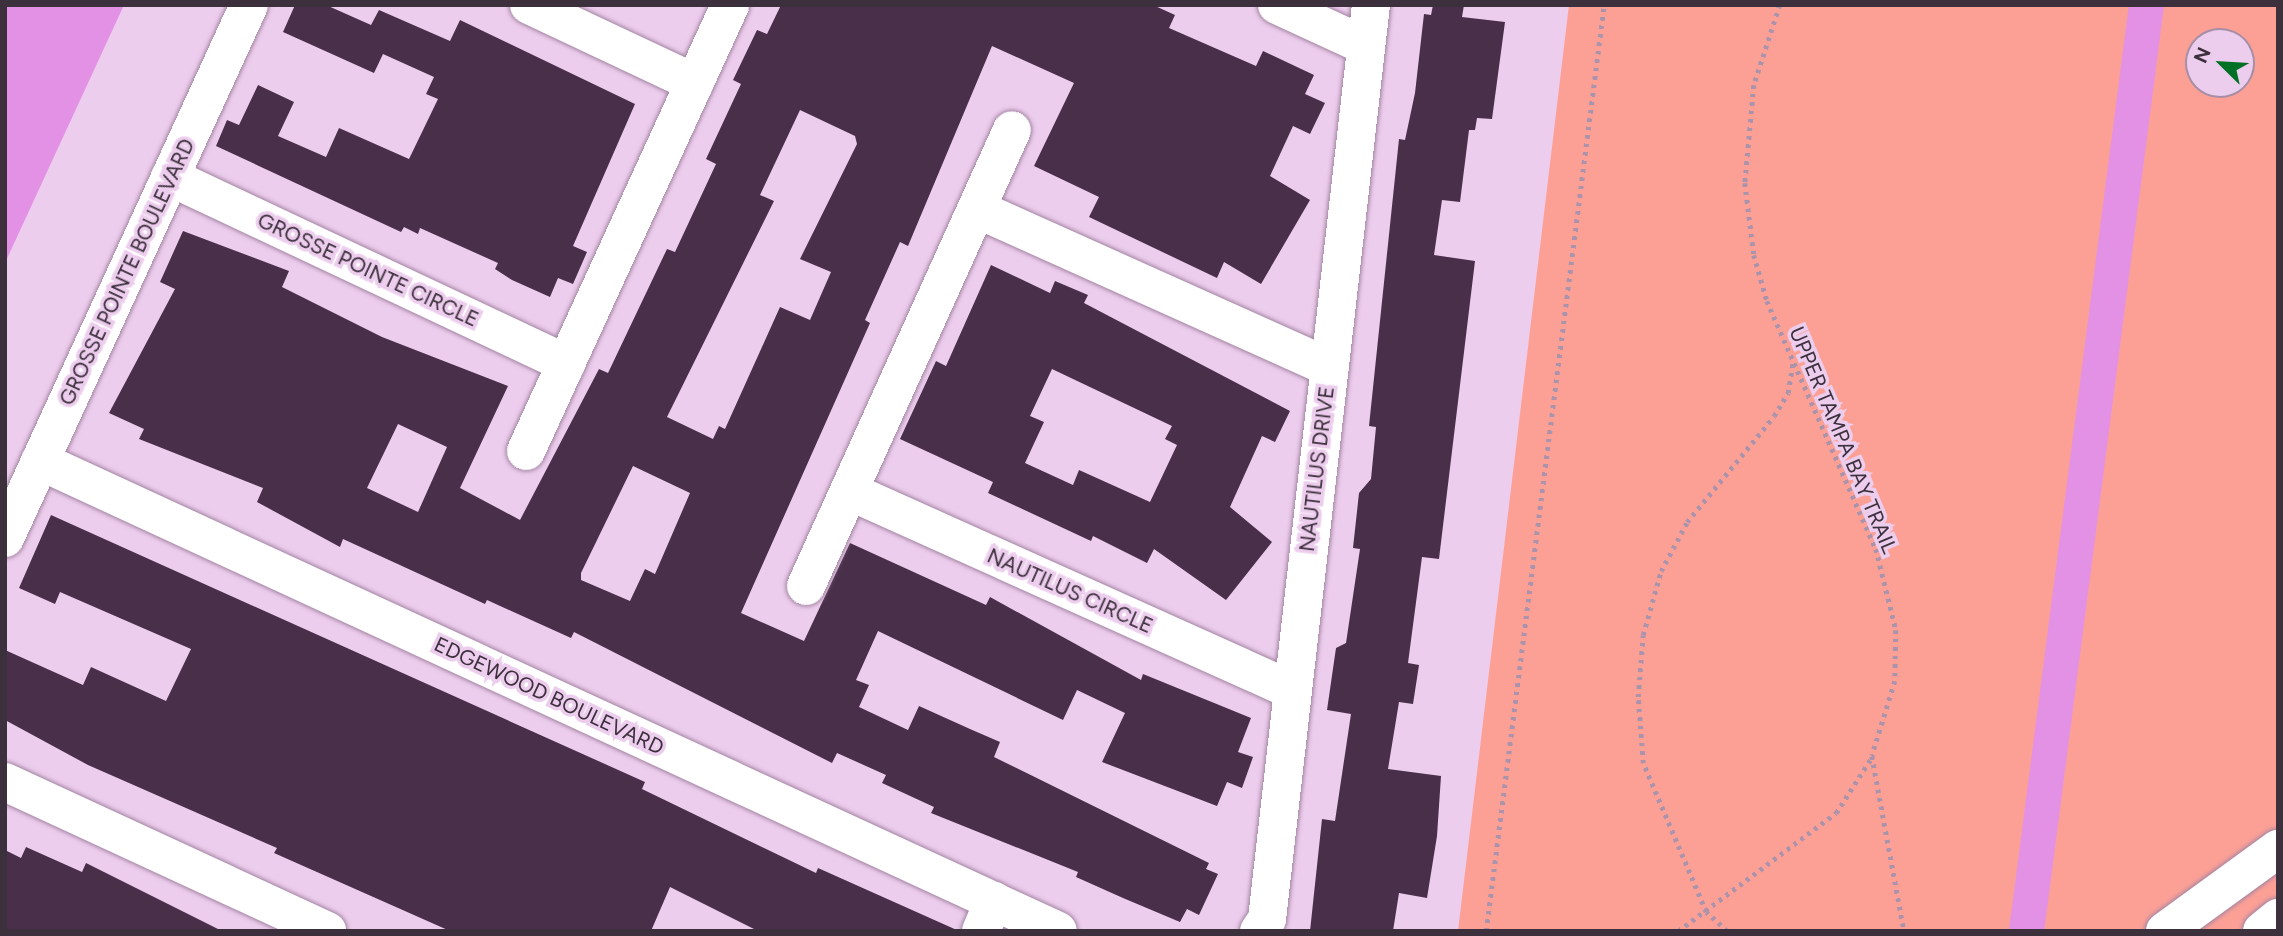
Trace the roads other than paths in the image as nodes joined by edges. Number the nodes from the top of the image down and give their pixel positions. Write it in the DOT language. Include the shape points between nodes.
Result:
graph roads {
  1 [pos="249,5"];
  2 [pos="529,5"];
  3 [pos="730,5"];
  4 [pos="1277,5"];
  5 [pos="1371,5"];
  6 [pos="1366,46"];
  7 [pos="695,83"];
  8 [pos="1012,130"];
  9 [pos="170,177"];
  10 [pos="977,209"];
  11 [pos="566,363"];
  12 [pos="1328,367"];
  13 [pos="526,451"];
  14 [pos="40,461"];
  15 [pos="849,491"];
  16 [pos="5,538"];
  17 [pos="806,586"];
  18 [pos="1291,690"];
  19 [pos="5,782"];
  20 [pos="2278,849"];
  21 [pos="987,916"];
  22 [pos="2278,918"];
  23 [pos="2171,925"];
  24 [pos="327,931"];
  25 [pos="1058,931"];
  26 [pos="1259,931"];
  27 [pos="2262,931"];
  1 -- 9 [label="street, GROSSE POINTE BOULEVARD"];
  2 -- 7 [label="street"];
  3 -- 7 [label="street"];
  4 -- 6 [label="street"];
  5 -- 6 [label="street, NAUTILUS DRIVE"];
  6 -- 12 [label="street, NAUTILUS DRIVE"];
  7 -- 11 [label="street"];
  8 -- 10 [label="street"];
  9 -- 11 [label="street, GROSSE POINTE CIRCLE"];
  9 -- 14 [label="street, GROSSE POINTE BOULEVARD"];
  10 -- 12 [label="street"];
  10 -- 15 [label="street"];
  11 -- 13 [label="street"];
  12 -- 18 [label="street, NAUTILUS DRIVE"];
  14 -- 16 [label="street, GROSSE POINTE BOULEVARD"];
  14 -- 21 [label="street, EDGEWOOD BOULEVARD"];
  15 -- 17 [label="street"];
  15 -- 18 [label="street, NAUTILUS CIRCLE"];
  18 -- 26 [label="street, NAUTILUS DRIVE" via="1267,919"];
  19 -- 24 [label="street"];
  20 -- 23 [label="street"];
  21 -- 25 [label="street, EDGEWOOD BOULEVARD"];
  22 -- 27 [label="street"];
}
